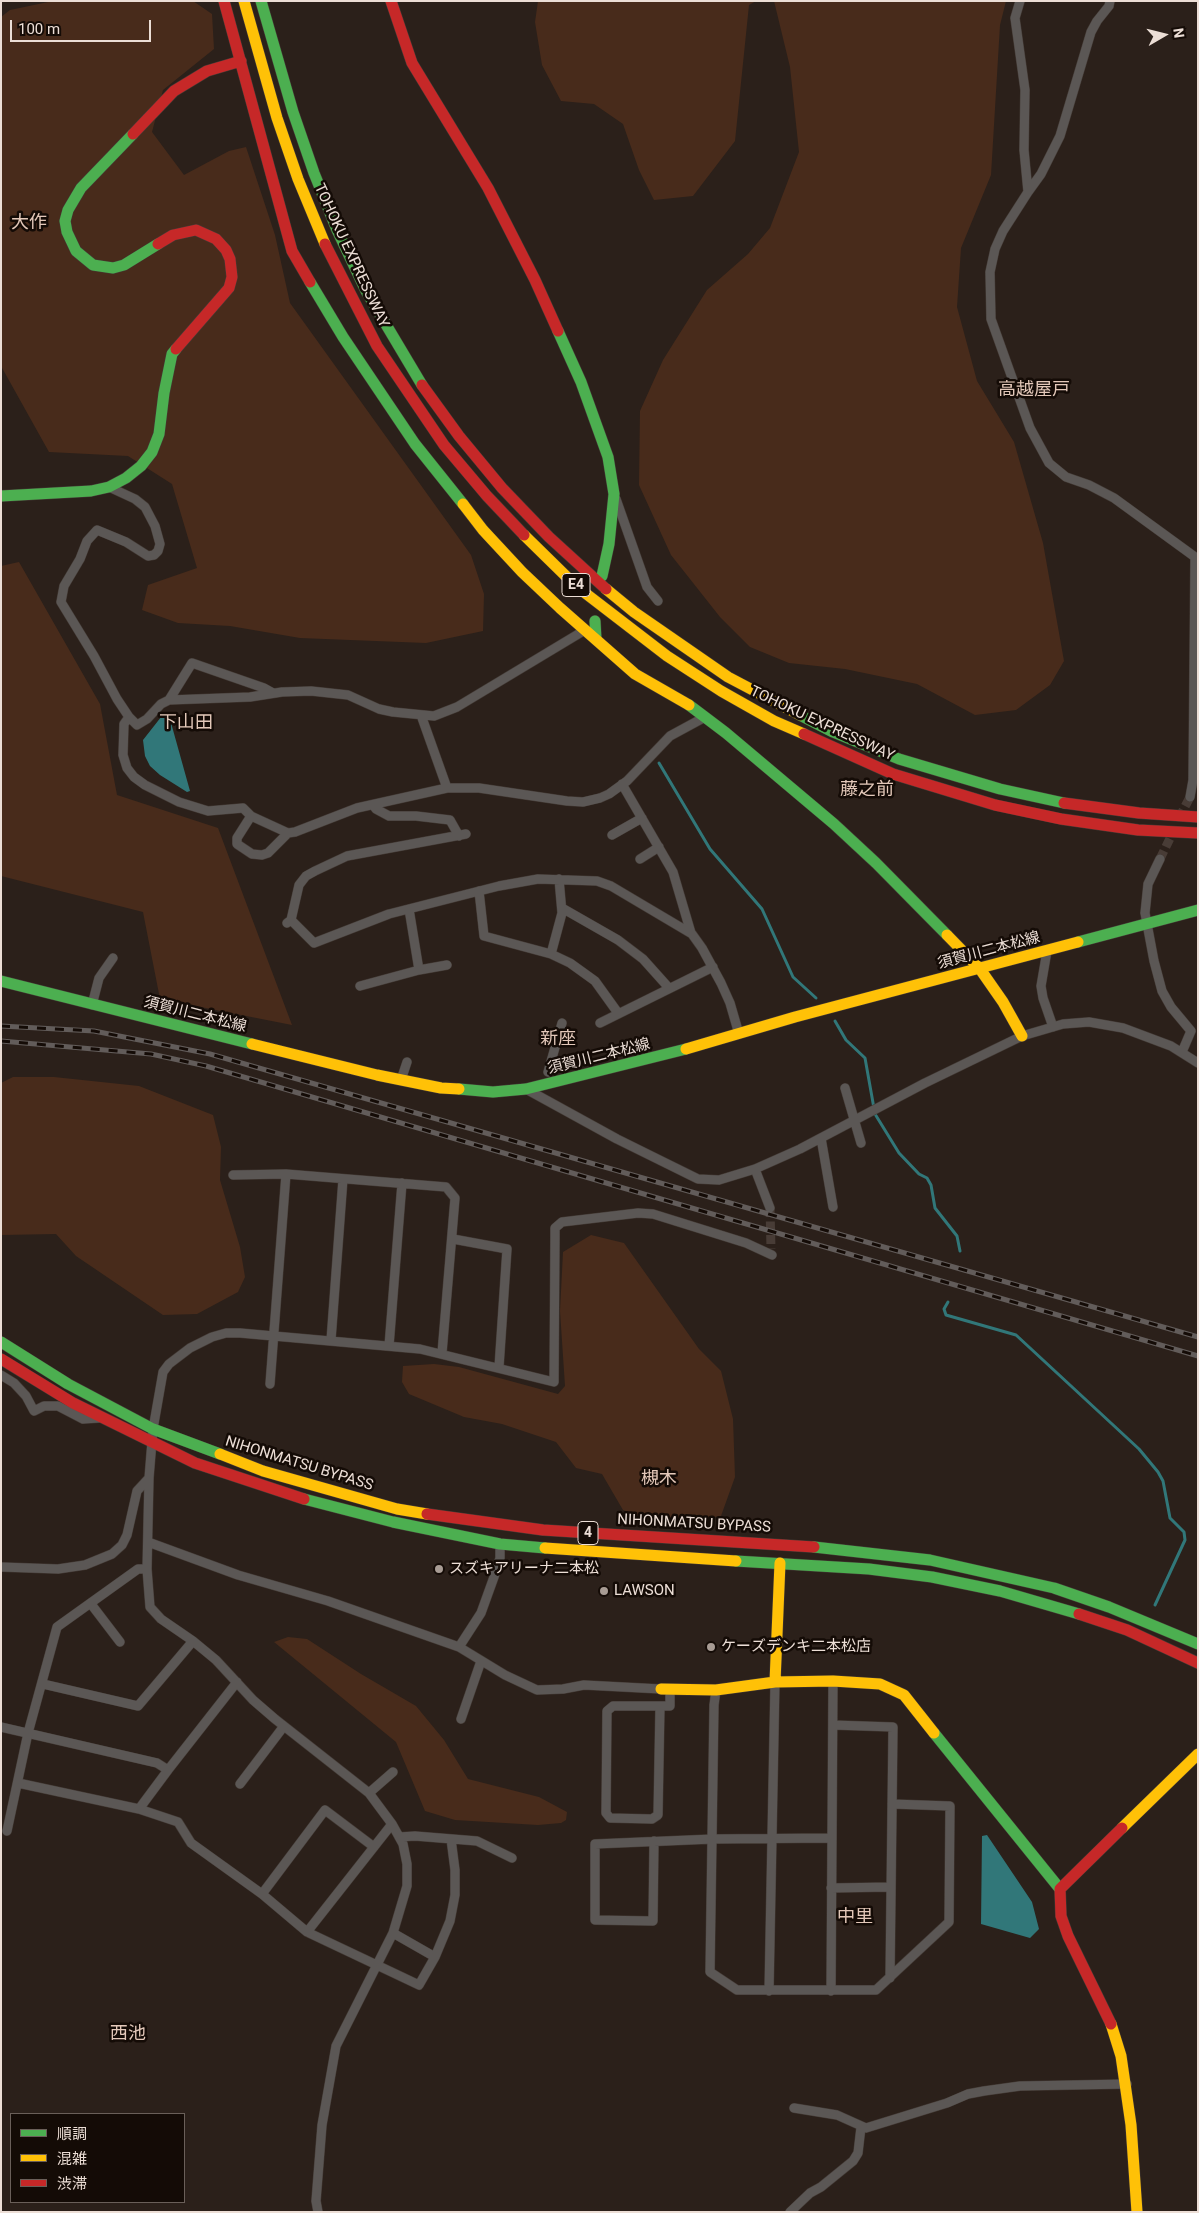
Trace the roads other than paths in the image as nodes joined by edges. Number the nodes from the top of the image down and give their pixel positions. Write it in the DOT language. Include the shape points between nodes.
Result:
graph roads {
  1 [pos="224,1"];
  2 [pos="244,1"];
  3 [pos="261,1"];
  4 [pos="391,1"];
  5 [pos="1020,1"];
  6 [pos="1110,1"];
  7 [pos="241,61"];
  8 [pos="1028,192"];
  9 [pos="109,487"];
  10 [pos="614,494"];
  11 [pos="1,496"];
  12 [pos="602,576"];
  13 [pos="658,602"];
  14 [pos="595,621"];
  15 [pos="586,630"];
  16 [pos="596,639"];
  17 [pos="273,693"];
  18 [pos="169,700"];
  19 [pos="420,716"];
  20 [pos="129,717"];
  21 [pos="705,717"];
  22 [pos="622,784"];
  23 [pos="1195,786"];
  24 [pos="447,788"];
  25 [pos="1190,797"];
  26 [pos="372,805"];
  27 [pos="251,816"];
  28 [pos="1198,817"];
  29 [pos="642,818"];
  30 [pos="288,833"];
  31 [pos="1198,834"];
  32 [pos="612,836"];
  33 [pos="659,847"];
  34 [pos="640,859"];
  35 [pos="1160,859"];
  36 [pos="559,879"];
  37 [pos="479,890"];
  38 [pos="562,908"];
  39 [pos="409,909"];
  40 [pos="1198,910"];
  41 [pos="1147,924"];
  42 [pos="692,934"];
  43 [pos="1046,951"];
  44 [pos="551,954"];
  45 [pos="113,958"];
  46 [pos="448,965"];
  47 [pos="713,967"];
  48 [pos="980,969"];
  49 [pos="419,970"];
  50 [pos="1,981"];
  51 [pos="360,986"];
  52 [pos="669,988"];
  53 [pos="92,1005"];
  54 [pos="618,1013"];
  55 [pos="562,1023"];
  56 [pos="600,1023"];
  57 [pos="1053,1026"];
  58 [pos="739,1034"];
  59 [pos="1022,1036"];
  60 [pos="1182,1052"];
  61 [pos="407,1062"];
  62 [pos="1198,1062"];
  63 [pos="548,1072"];
  64 [pos="401,1080"];
  65 [pos="845,1088"];
  66 [pos="526,1089"];
  67 [pos="855,1121"];
  68 [pos="822,1138"];
  69 [pos="860,1143"];
  70 [pos="755,1169"];
  71 [pos="286,1174"];
  72 [pos="232,1175"];
  73 [pos="343,1179"];
  74 [pos="402,1183"];
  75 [pos="833,1207"];
  76 [pos="770,1208"];
  77 [pos="453,1239"];
  78 [pos="772,1254"];
  79 [pos="275,1337"];
  80 [pos="331,1340"];
  81 [pos="1,1342"];
  82 [pos="389,1346"];
  83 [pos="442,1353"];
  84 [pos="1,1359"];
  85 [pos="499,1367"];
  86 [pos="1,1374"];
  87 [pos="270,1384"];
  88 [pos="105,1418"];
  89 [pos="153,1429"];
  90 [pos="152,1443"];
  91 [pos="149,1478"];
  92 [pos="148,1542"];
  93 [pos="500,1544"];
  94 [pos="780,1563"];
  95 [pos="1,1567"];
  96 [pos="147,1569"];
  97 [pos="91,1604"];
  98 [pos="193,1641"];
  99 [pos="120,1642"];
  100 [pos="1198,1644"];
  101 [pos="459,1648"];
  102 [pos="481,1661"];
  103 [pos="1198,1662"];
  104 [pos="833,1681"];
  105 [pos="238,1682"];
  106 [pos="775,1682"];
  107 [pos="43,1684"];
  108 [pos="665,1689"];
  109 [pos="716,1690"];
  110 [pos="660,1706"];
  111 [pos="461,1719"];
  112 [pos="833,1725"];
  113 [pos="284,1726"];
  114 [pos="1,1727"];
  115 [pos="28,1733"];
  116 [pos="1198,1754"];
  117 [pos="168,1770"];
  118 [pos="394,1772"];
  119 [pos="18,1783"];
  120 [pos="240,1784"];
  121 [pos="369,1793"];
  122 [pos="892,1804"];
  123 [pos="139,1809"];
  124 [pos="392,1824"];
  125 [pos="7,1831"];
  126 [pos="399,1837"];
  127 [pos="771,1838"];
  128 [pos="831,1838"];
  129 [pos="451,1839"];
  130 [pos="713,1839"];
  131 [pos="654,1841"];
  132 [pos="374,1847"];
  133 [pos="512,1858"];
  134 [pos="890,1887"];
  135 [pos="831,1888"];
  136 [pos="1060,1889"];
  137 [pos="262,1894"];
  138 [pos="307,1932"];
  139 [pos="394,1933"];
  140 [pos="435,1957"];
  141 [pos="377,1964"];
  142 [pos="890,1978"];
  143 [pos="769,1991"];
  144 [pos="831,1991"];
  145 [pos="1126,2084"];
  146 [pos="794,2108"];
  147 [pos="862,2127"];
  148 [pos="318,2212"];
  149 [pos="790,2212"];
  150 [pos="1137,2212"];
  1 -- 7 [label="main road"];
  2 -- 31 [label="main road, TOHOKU EXPRESSWAY / E4" via="298,179 350,298 444,445 487,496 576,586 667,656 721,691 774,721 893,774 995,805 1061,819 1138,830"];
  3 -- 28 [label="main road, TOHOKU EXPRESSWAY / E4" via="314,174 337,230 384,322 424,388 465,444 549,538 591,577 634,612 728,677 833,732 899,759 991,787 1064,803"];
  4 -- 10 [label="main road" via="412,62 488,188 559,332 602,436"];
  5 -- 8 [label="street" via="1015,18 1025,90 1024,150"];
  6 -- 8 [label="street" via="1091,32 1060,136"];
  7 -- 9 [label="main road" via="207,71 174,92 81,188 68,210 65,221 71,243 93,265 113,268 124,265 172,235 196,230 216,239 226,250 232,268 229,288 172,354 159,434 152,452 141,466"];
  7 -- 15 [label="main road" via="292,251 325,309 415,444 473,516 522,572"];
  8 -- 23 [label="street" via="995,249 990,272 991,319 1030,428 1049,463 1066,477 1114,498 1195,556"];
  9 -- 11 [label="main road"];
  9 -- 20 [label="street" via="144,507 155,526 160,544 158,550 148,556 97,530 87,540 64,586 61,602"];
  10 -- 12 [label="main road"];
  10 -- 13 [label="street" via="647,587"];
  14 -- 16 [label="main road"];
  15 -- 16 [label="main road"];
  15 -- 19 [label="street" via="457,707 434,716"];
  16 -- 21 [label="main road" via="635,674"];
  17 -- 18 [label="street"];
  17 -- 18 [label="street" via="192,663"];
  17 -- 19 [label="street" via="331,692 348,695 379,709"];
  18 -- 20 [label="street" via="139,724"];
  19 -- 24 [label="street"];
  20 -- 27 [label="street" via="124,724 123,755 134,777 157,792 192,806 208,811 243,808"];
  21 -- 22 [label="street" via="670,736"];
  21 -- 48 [label="main road" via="834,824"];
  22 -- 24 [label="street" via="609,794 583,802 479,788"];
  22 -- 29 [label="street"];
  23 -- 25 [label="street"];
  24 -- 26 [label="street"];
  26 -- 30 [label="street"];
  26 -- 39 [label="street" via="389,816 450,820 463,835 348,856 314,871 299,886 289,922 314,944 374,919"];
  27 -- 30 [label="street"];
  27 -- 30 [label="street" via="236,838 238,844 252,854 268,853"];
  29 -- 32 [label="street"];
  29 -- 33 [label="street"];
  33 -- 34 [label="street"];
  33 -- 42 [label="street" via="673,872"];
  35 -- 41 [label="street" via="1148,884 1145,900"];
  36 -- 37 [label="street" via="538,879"];
  36 -- 38 [label="street"];
  36 -- 42 [label="street" via="597,881 611,886"];
  37 -- 39 [label="street"];
  37 -- 44 [label="street" via="484,936"];
  38 -- 44 [label="street"];
  38 -- 52 [label="street" via="643,959"];
  39 -- 49 [label="street"];
  40 -- 41 [label="main road, 須賀川二本松線"];
  41 -- 43 [label="main road, 須賀川二本松線"];
  41 -- 60 [label="street" via="1162,991 1191,1031"];
  42 -- 47 [label="street"];
  43 -- 48 [label="main road, 須賀川二本松線"];
  43 -- 57 [label="street" via="1041,986"];
  44 -- 54 [label="street" via="595,981"];
  45 -- 53 [label="street" via="100,978"];
  46 -- 49 [label="street"];
  47 -- 52 [label="street"];
  47 -- 58 [label="street" via="730,1003"];
  48 -- 58 [label="main road, 須賀川二本松線"];
  48 -- 59 [label="main road"];
  49 -- 51 [label="street"];
  50 -- 53 [label="main road, 須賀川二本松線"];
  52 -- 54 [label="street"];
  53 -- 64 [label="main road, 須賀川二本松線"];
  54 -- 56 [label="street"];
  55 -- 63 [label="street"];
  57 -- 59 [label="street"];
  57 -- 60 [label="street" via="1089,1022 1123,1028"];
  58 -- 66 [label="main road, 須賀川二本松線" via="664,1056"];
  59 -- 67 [label="street"];
  60 -- 62 [label="street"];
  61 -- 64 [label="street"];
  64 -- 66 [label="main road, 須賀川二本松線" via="449,1089 493,1092"];
  65 -- 67 [label="street"];
  66 -- 70 [label="street" via="698,1179 719,1180"];
  67 -- 68 [label="street"];
  67 -- 69 [label="street"];
  68 -- 70 [label="street"];
  68 -- 75 [label="street"];
  70 -- 76 [label="street"];
  71 -- 72 [label="street"];
  71 -- 73 [label="street"];
  71 -- 79 [label="street"];
  73 -- 74 [label="street"];
  73 -- 80 [label="street"];
  74 -- 77 [label="street" via="446,1187 455,1198"];
  74 -- 82 [label="street"];
  77 -- 83 [label="street"];
  77 -- 85 [label="street" via="507,1249"];
  78 -- 85 [label="street" via="653,1214 562,1222 555,1228 554,1382"];
  79 -- 80 [label="street"];
  79 -- 87 [label="street"];
  79 -- 89 [label="street" via="226,1333 190,1348 168,1364 161,1379"];
  80 -- 82 [label="street"];
  81 -- 89 [label="main road, NIHONMATSU BYPASS / 4" via="68,1384"];
  82 -- 83 [label="street"];
  83 -- 85 [label="street"];
  84 -- 88 [label="main road, NIHONMATSU BYPASS / 4"];
  86 -- 88 [label="street" via="26,1396 34,1411 44,1406 58,1406 83,1419"];
  88 -- 90 [label="main road, NIHONMATSU BYPASS / 4"];
  89 -- 90 [label="street"];
  89 -- 100 [label="main road, NIHONMATSU BYPASS / 4" via="263,1471 397,1509 543,1530 830,1547 930,1560 1054,1588 1109,1606"];
  90 -- 91 [label="street"];
  90 -- 93 [label="main road, NIHONMATSU BYPASS / 4" via="195,1463 324,1505"];
  91 -- 92 [label="street"];
  91 -- 95 [label="street" via="137,1491 127,1535 112,1554 85,1565 58,1569"];
  92 -- 96 [label="street"];
  92 -- 101 [label="street"];
  93 -- 94 [label="main road, NIHONMATSU BYPASS / 4"];
  93 -- 101 [label="street" via="500,1558 481,1613"];
  94 -- 103 [label="main road, NIHONMATSU BYPASS / 4" via="904,1572 1000,1591 1127,1630"];
  94 -- 106 [label="main road"];
  96 -- 97 [label="street" via="138,1570"];
  96 -- 98 [label="street" via="152,1610"];
  97 -- 99 [label="street"];
  97 -- 107 [label="street" via="57,1627"];
  98 -- 105 [label="street"];
  98 -- 107 [label="street" via="138,1706"];
  101 -- 102 [label="street"];
  102 -- 108 [label="street" via="537,1690 584,1685"];
  102 -- 111 [label="street"];
  104 -- 106 [label="main road"];
  104 -- 112 [label="street"];
  104 -- 136 [label="main road" via="880,1684 904,1695"];
  105 -- 113 [label="street" via="253,1700"];
  105 -- 117 [label="street"];
  106 -- 109 [label="main road"];
  106 -- 127 [label="street"];
  107 -- 115 [label="street"];
  108 -- 109 [label="main road"];
  108 -- 110 [label="street" via="670,1706"];
  109 -- 130 [label="street"];
  110 -- 110 [label="street" via="613,1706 607,1711 606,1813 610,1818 652,1819 658,1815"];
  112 -- 122 [label="street" via="893,1727"];
  112 -- 128 [label="street"];
  113 -- 120 [label="street"];
  113 -- 121 [label="street"];
  114 -- 115 [label="street"];
  115 -- 117 [label="street" via="157,1763"];
  115 -- 119 [label="street"];
  116 -- 136 [label="main road"];
  117 -- 123 [label="street"];
  118 -- 121 [label="street"];
  119 -- 123 [label="street"];
  119 -- 125 [label="street"];
  121 -- 124 [label="street"];
  122 -- 134 [label="street"];
  122 -- 142 [label="street" via="950,1806 950,1845 949,1922"];
  123 -- 137 [label="street" via="178,1822 191,1843"];
  124 -- 126 [label="street"];
  124 -- 132 [label="street"];
  126 -- 129 [label="street"];
  126 -- 139 [label="street" via="407,1864 407,1886"];
  127 -- 128 [label="street"];
  127 -- 130 [label="street"];
  127 -- 143 [label="street"];
  128 -- 135 [label="street"];
  129 -- 133 [label="street" via="477,1841"];
  129 -- 140 [label="street" via="455,1894 450,1921"];
  130 -- 131 [label="street"];
  130 -- 143 [label="street" via="710,1972 737,1990"];
  131 -- 131 [label="street" via="595,1844 595,1920 653,1921"];
  132 -- 137 [label="street" via="325,1810"];
  132 -- 138 [label="street"];
  134 -- 135 [label="street"];
  134 -- 142 [label="street"];
  135 -- 144 [label="street"];
  136 -- 145 [label="main road" via="1061,1916 1110,2021"];
  137 -- 138 [label="street"];
  138 -- 141 [label="street"];
  139 -- 140 [label="street"];
  139 -- 141 [label="street"];
  140 -- 141 [label="street" via="419,1985"];
  141 -- 148 [label="street" via="336,2046 322,2125 316,2201"];
  142 -- 144 [label="street" via="876,1990"];
  143 -- 144 [label="street"];
  145 -- 147 [label="street" via="1020,2086 984,2091 878,2126"];
  145 -- 150 [label="main road"];
  146 -- 147 [label="street" via="837,2115"];
  147 -- 149 [label="street" via="858,2153 853,2161"];
}
